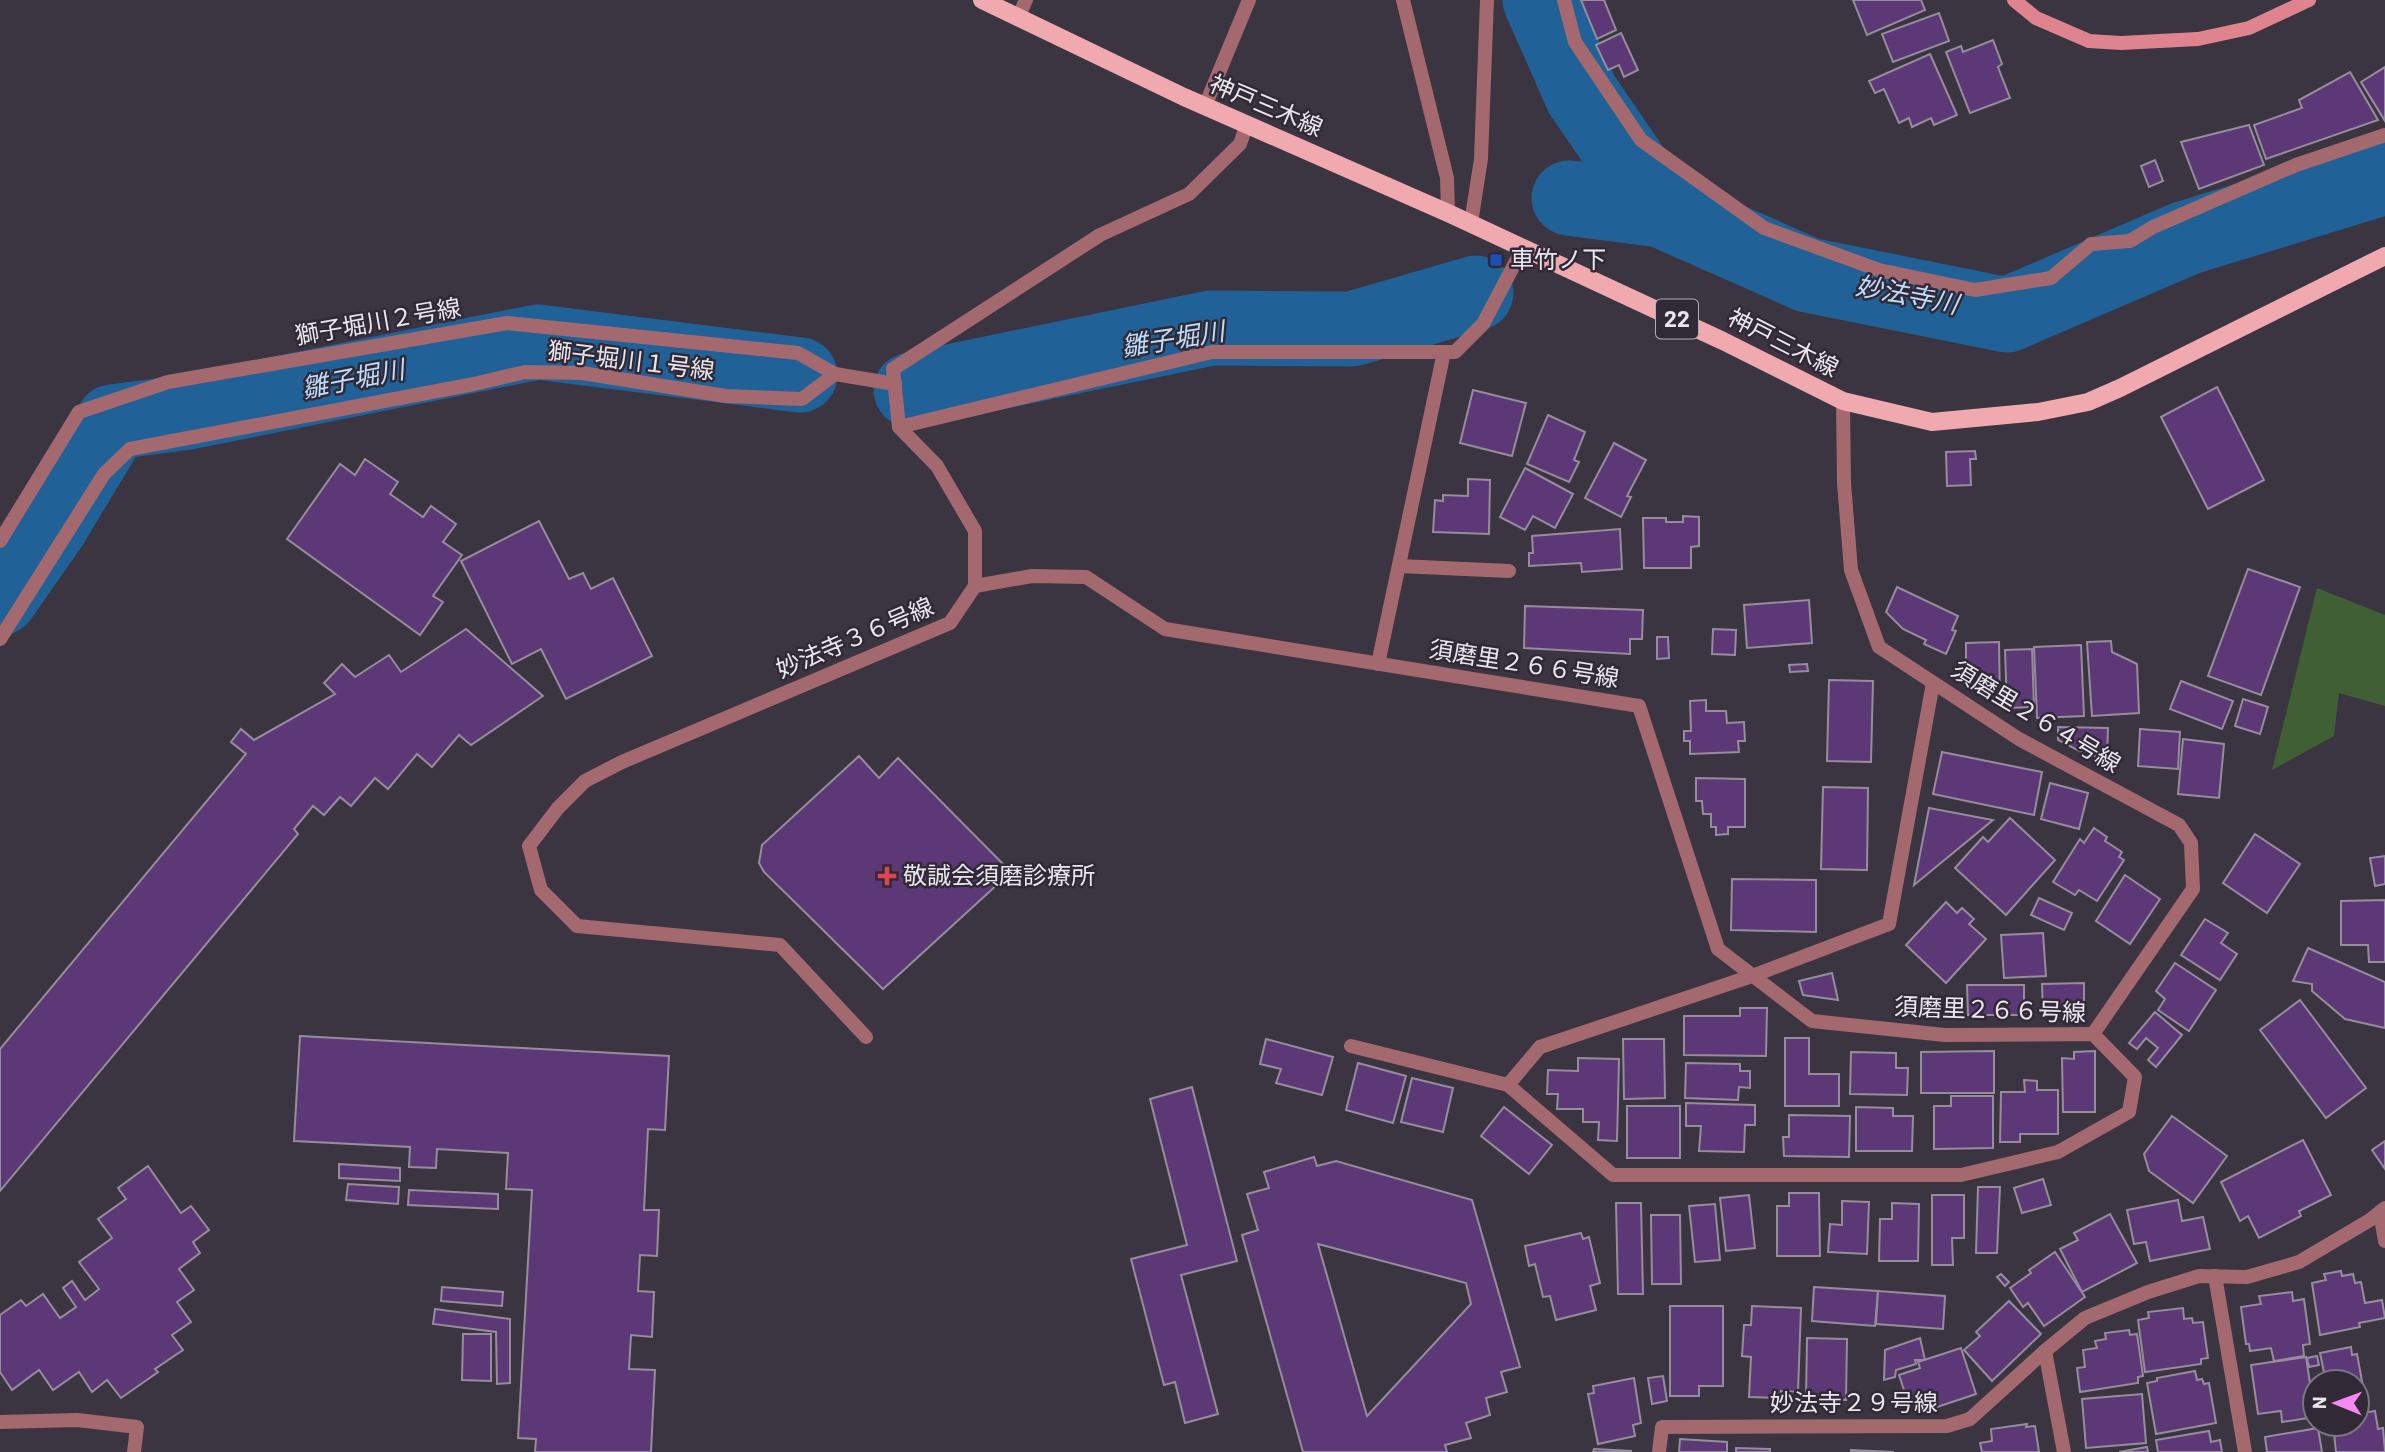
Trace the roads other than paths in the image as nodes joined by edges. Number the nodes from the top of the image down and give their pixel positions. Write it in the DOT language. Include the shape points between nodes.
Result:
graph roads {
  1 [pos="982,0"];
  2 [pos="1026,0"];
  3 [pos="1249,0"];
  4 [pos="1403,0"];
  5 [pos="1487,0"];
  6 [pos="1564,0"];
  7 [pos="2014,0"];
  8 [pos="2309,0"];
  9 [pos="1018,18"];
  10 [pos="1205,106"];
  11 [pos="1247,124"];
  12 [pos="2385,135"];
  13 [pos="1448,213"];
  14 [pos="1471,223"];
  15 [pos="1523,248"];
  16 [pos="2385,256"];
  17 [pos="1444,352"];
  18 [pos="835,374"];
  19 [pos="895,384"];
  20 [pos="1843,401"];
  21 [pos="900,427"];
  22 [pos="0,541"];
  23 [pos="1399,566"];
  24 [pos="1508,571"];
  25 [pos="975,586"];
  26 [pos="0,639"];
  27 [pos="1378,664"];
  28 [pos="1933,683"];
  29 [pos="1752,976"];
  30 [pos="2093,1034"];
  31 [pos="866,1037"];
  32 [pos="1351,1046"];
  33 [pos="1508,1085"];
  34 [pos="2382,1210"];
  35 [pos="2385,1241"];
  36 [pos="2215,1276"];
  37 [pos="2045,1351"];
  38 [pos="0,1422"];
  39 [pos="134,1452"];
  40 [pos="1659,1452"];
  41 [pos="2064,1452"];
  42 [pos="2245,1452"];
  1 -- 9 [label="main road, 神戸三木線 / 22"];
  2 -- 9 [label="street"];
  3 -- 10 [label="street"];
  4 -- 13 [label="street" via="1447,178"];
  5 -- 14 [label="street" via="1481,159"];
  6 -- 12 [label="street" via="1575,42 1641,141 1764,228 1879,270 1975,290 2051,278 2091,244 2130,241 2296,165"];
  7 -- 8 [label="street" via="2036,18 2089,41 2121,43 2198,39 2249,28"];
  9 -- 10 [label="main road, 神戸三木線 / 22"];
  10 -- 11 [label="main road, 神戸三木線 / 22"];
  11 -- 13 [label="main road, 神戸三木線 / 22"];
  11 -- 19 [label="street" via="1240,145 1189,194 1100,235 893,369"];
  13 -- 14 [label="main road, 神戸三木線 / 22"];
  14 -- 15 [label="main road, 神戸三木線 / 22"];
  15 -- 17 [label="street" via="1483,324 1455,352"];
  15 -- 20 [label="main road, 神戸三木線 / 22"];
  16 -- 20 [label="main road, 神戸三木線 / 22" via="2088,402 2038,412 1931,422"];
  17 -- 21 [label="street" via="1212,352"];
  17 -- 23 [label="street"];
  18 -- 19 [label="street"];
  18 -- 22 [label="street, 獅子堀川２号線" via="798,353 507,323 168,382 79,412"];
  18 -- 26 [label="street, 獅子堀川１号線" via="802,399 726,396 582,373 525,372 130,449 104,474"];
  19 -- 21 [label="street"];
  20 -- 28 [label="street, 須磨里２６４号線" via="1851,570 1879,647"];
  21 -- 25 [label="street" via="937,466 975,531"];
  23 -- 24 [label="street"];
  23 -- 27 [label="street"];
  25 -- 27 [label="street, 須磨里２６６号線" via="1032,576 1086,577 1165,629"];
  25 -- 31 [label="street, 妙法寺３６号線" via="950,623 585,780 529,846 541,890 577,926 780,945"];
  27 -- 29 [label="street, 須磨里２６６号線" via="1639,706 1718,949"];
  28 -- 29 [label="street" via="1889,924"];
  28 -- 30 [label="street, 須磨里２６４号線" via="2019,739 2179,825 2191,844 2193,889"];
  29 -- 30 [label="street, 須磨里２６６号線" via="1812,1021 1945,1035"];
  29 -- 33 [label="street" via="1540,1047"];
  30 -- 33 [label="street, 須磨里２６６号線" via="2135,1077 2129,1112 2058,1152 1961,1175 1613,1175"];
  32 -- 33 [label="street, 須磨里２６６号線"];
  34 -- 35 [label="street"];
  34 -- 36 [label="street, 妙法寺２９号線" via="2299,1262 2247,1277"];
  36 -- 37 [label="street, 妙法寺２９号線" via="2199,1276 2148,1292 2085,1318"];
  36 -- 42 [label="street"];
  37 -- 40 [label="street, 妙法寺２９号線" via="1970,1419 1947,1426 1662,1427"];
  37 -- 41 [label="street"];
  38 -- 39 [label="street" via="77,1420 137,1427"];
}
